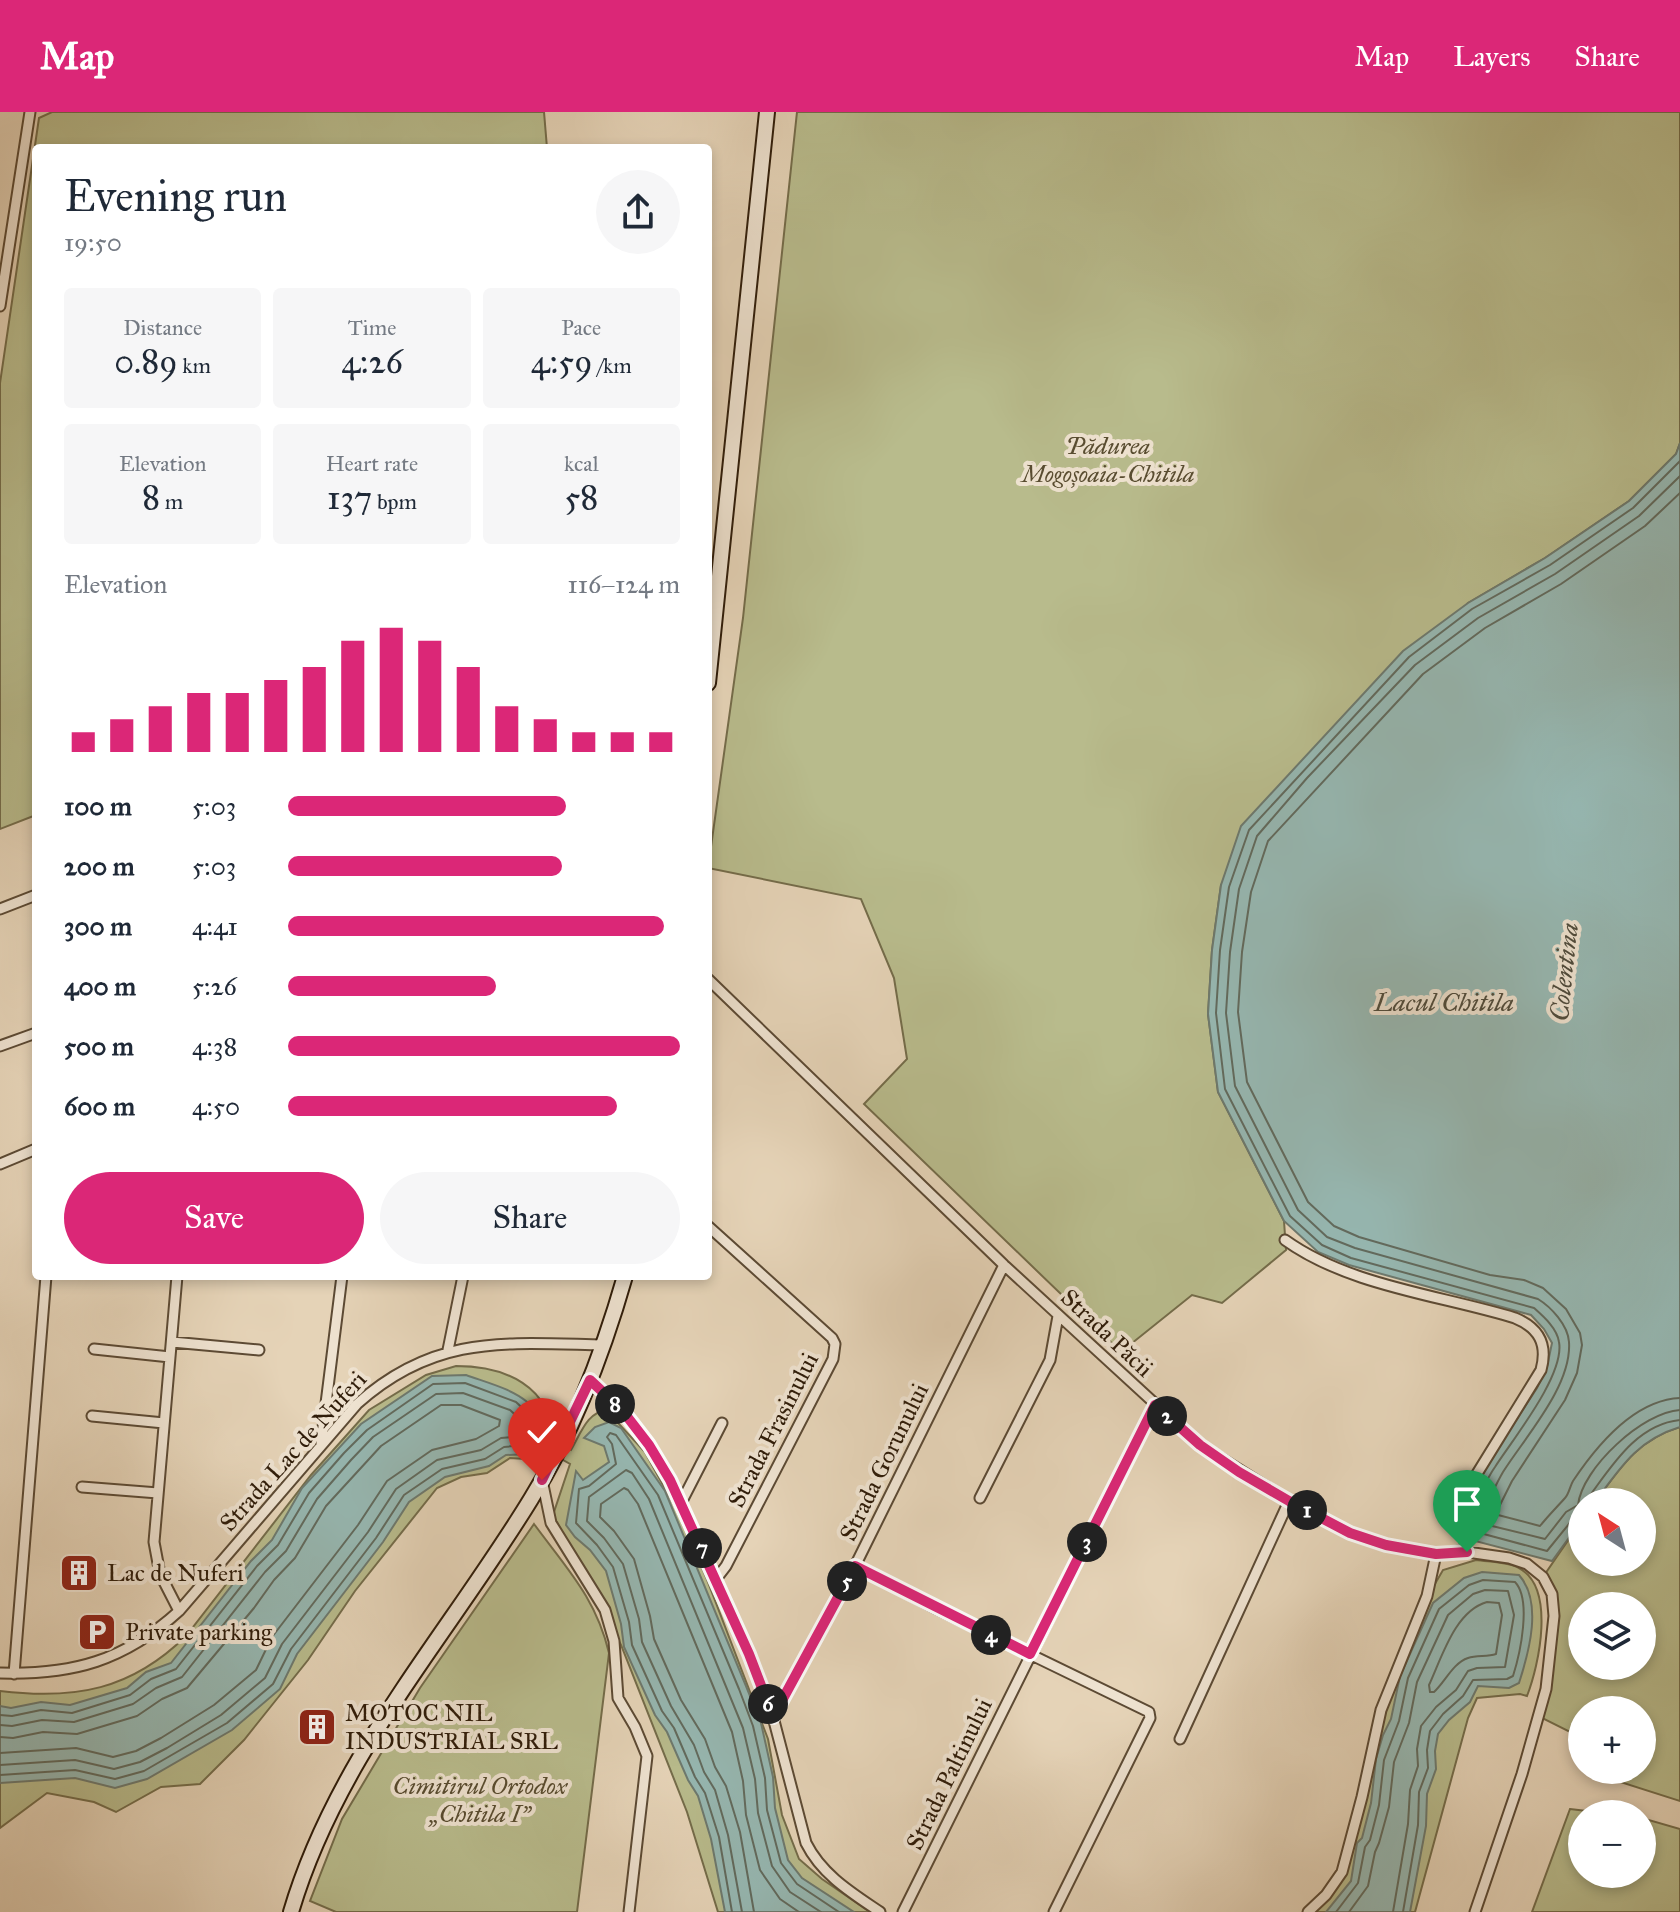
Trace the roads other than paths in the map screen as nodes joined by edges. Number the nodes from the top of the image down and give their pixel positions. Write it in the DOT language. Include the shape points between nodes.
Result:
graph roads {
  1 [pos="30,112"];
  2 [pos="767,112"];
  3 [pos="0,306"];
  4 [pos="712,634"];
  5 [pos="32,897"];
  6 [pos="0,909"];
  7 [pos="712,983"];
  8 [pos="32,1034"];
  9 [pos="0,1046"];
  10 [pos="32,1151"];
  11 [pos="0,1164"];
  12 [pos="712,1230"];
  13 [pos="1285,1240"];
  14 [pos="1004,1265"];
  15 [pos="46,1280"];
  16 [pos="177,1280"];
  17 [pos="341,1280"];
  18 [pos="462,1280"];
  19 [pos="624,1280"];
  20 [pos="1058,1316"];
  21 [pos="172,1342"];
  22 [pos="603,1345"];
  23 [pos="94,1349"];
  24 [pos="259,1350"];
  25 [pos="448,1350"];
  26 [pos="170,1357"];
  27 [pos="590,1380"];
  28 [pos="1155,1405"];
  29 [pos="92,1416"];
  30 [pos="164,1423"];
  31 [pos="722,1423"];
  32 [pos="321,1443"];
  33 [pos="542,1480"];
  34 [pos="82,1487"];
  35 [pos="158,1493"];
  36 [pos="980,1498"];
  37 [pos="1289,1501"];
  38 [pos="681,1503"];
  39 [pos="1467,1552"];
  40 [pos="1436,1554"];
  41 [pos="855,1566"];
  42 [pos="716,1579"];
  43 [pos="179,1611"];
  44 [pos="1030,1654"];
  45 [pos="0,1673"];
  46 [pos="14,1674"];
  47 [pos="773,1717"];
  48 [pos="1180,1739"];
  49 [pos="291,1912"];
  50 [pos="629,1912"];
  51 [pos="880,1912"];
  52 [pos="903,1912"];
  53 [pos="1054,1912"];
  54 [pos="1308,1912"];
  55 [pos="1475,1912"];
  1 -- 3 [label="street"];
  2 -- 4 [label="main road"];
  5 -- 6 [label="street"];
  7 -- 14 [label="street, Strada Păcii"];
  8 -- 9 [label="street"];
  10 -- 11 [label="street"];
  12 -- 42 [label="street, Strada Frasinului" via="835,1344 833,1359"];
  13 -- 39 [label="street" via="1353,1275 1515,1318 1542,1340 1541,1370 1462,1498"];
  14 -- 20 [label="street, Strada Păcii"];
  14 -- 41 [label="street, Strada Gorunului"];
  15 -- 46 [label="street"];
  16 -- 21 [label="street"];
  17 -- 32 [label="street"];
  18 -- 25 [label="street"];
  19 -- 22 [label="main road"];
  20 -- 28 [label="street, Strada Păcii"];
  20 -- 36 [label="street" via="1050,1360"];
  21 -- 24 [label="street"];
  21 -- 26 [label="street"];
  22 -- 25 [label="street, Strada Lac de Nuferi" via="517,1343"];
  22 -- 27 [label="main road"];
  23 -- 26 [label="street"];
  25 -- 32 [label="street, Strada Lac de Nuferi" via="389,1377"];
  26 -- 30 [label="street"];
  27 -- 33 [label="main road"];
  27 -- 38 [label="street" via="649,1445"];
  28 -- 37 [label="street, Strada Păcii" via="1200,1445"];
  28 -- 44 [label="street, Strada Paltinului"];
  29 -- 30 [label="street"];
  30 -- 35 [label="street"];
  31 -- 38 [label="street"];
  32 -- 43 [label="street, Strada Lac de Nuferi"];
  33 -- 49 [label="main road" via="375,1729 314,1846"];
  33 -- 50 [label="street" via="551,1523 605,1610 614,1641 618,1698 647,1756"];
  34 -- 35 [label="street"];
  35 -- 43 [label="street" via="154,1552"];
  37 -- 40 [label="street, Strada Păcii" via="1350,1533"];
  37 -- 48 [label="street"];
  38 -- 42 [label="street"];
  39 -- 40 [label="street, Strada Păcii"];
  39 -- 55 [label="street, Strada Păcii" via="1527,1564 1552,1594 1554,1616 1546,1689"];
  40 -- 54 [label="street" via="1427,1596 1381,1710 1342,1872"];
  41 -- 44 [label="street"];
  41 -- 47 [label="street, Strada Gorunului"];
  42 -- 47 [label="street"];
  43 -- 46 [label="street, Strada Lac de Nuferi" via="112,1658 65,1670"];
  44 -- 52 [label="street, Strada Paltinului"];
  44 -- 53 [label="street" via="1145,1708 1150,1718"];
  45 -- 46 [label="street, Strada Lac de Nuferi"];
  47 -- 51 [label="street" via="814,1860"];
}
